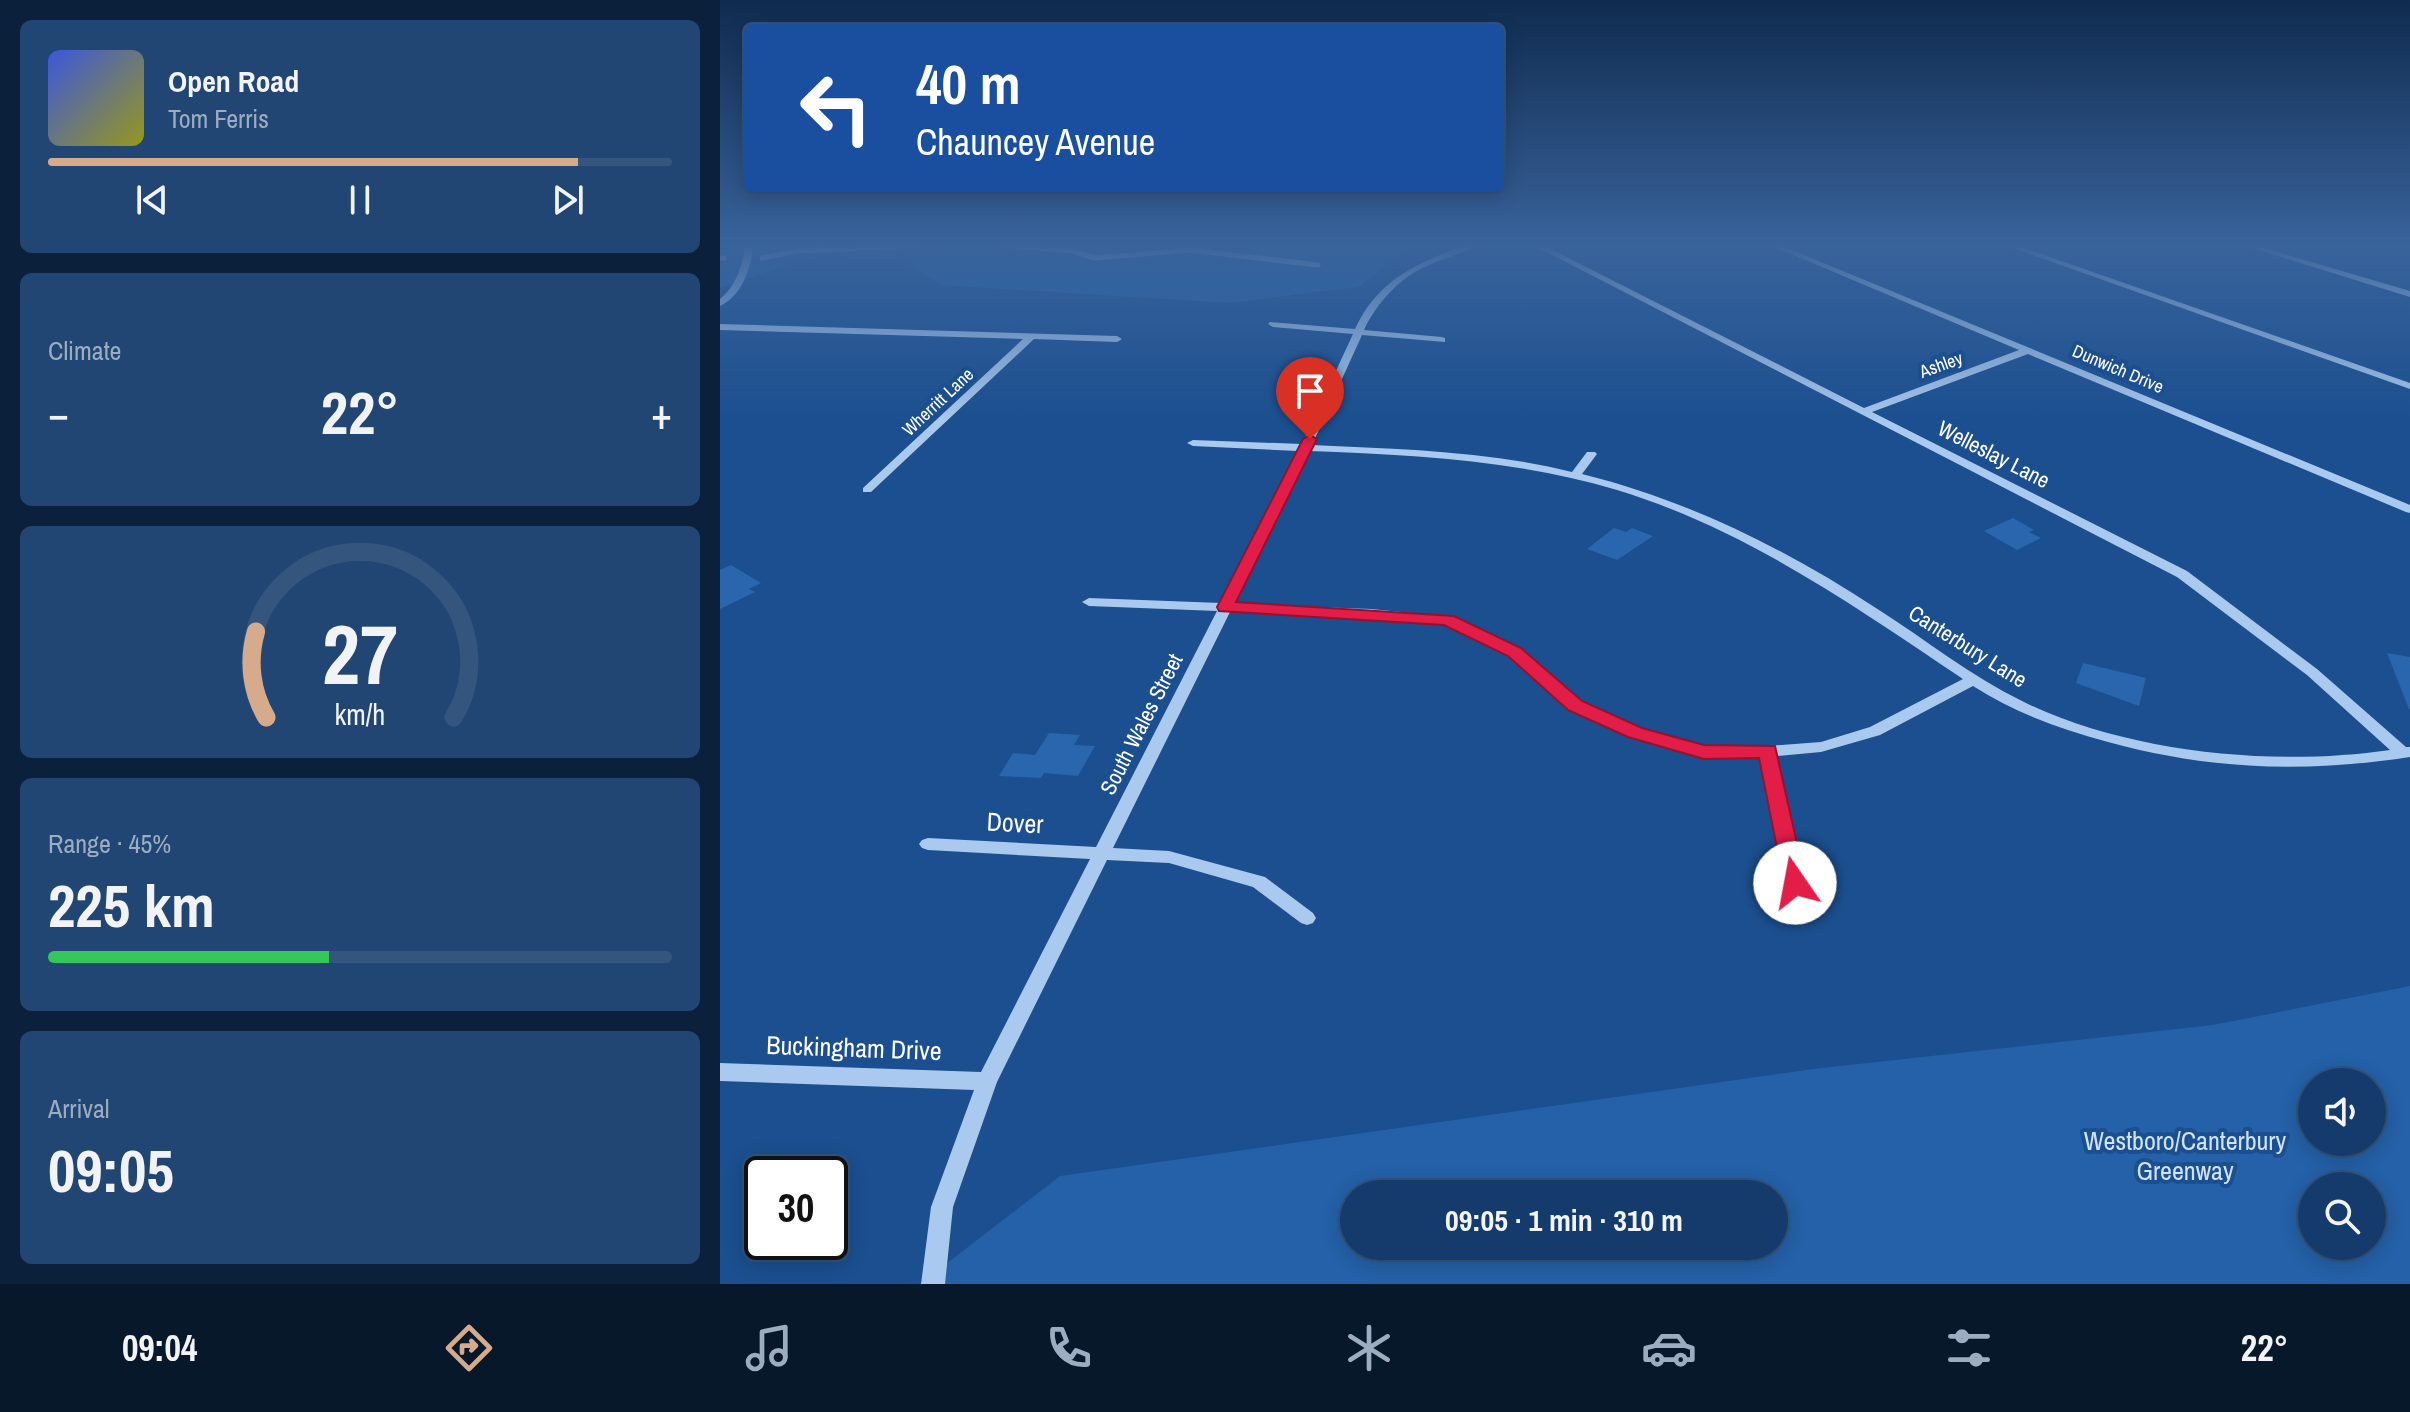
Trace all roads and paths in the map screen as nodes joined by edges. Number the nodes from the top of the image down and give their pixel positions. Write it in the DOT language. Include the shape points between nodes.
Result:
graph roads {
  1 [pos="1378,303"];
  2 [pos="1651,303"];
  3 [pos="1915,303"];
  4 [pos="2174,303"];
  5 [pos="1273,324"];
  6 [pos="720,327"];
  7 [pos="1359,330"];
  8 [pos="1031,337"];
  9 [pos="1117,339"];
  10 [pos="1442,340"];
  11 [pos="2029,350"];
  12 [pos="2410,386"];
  13 [pos="1864,411"];
  14 [pos="1193,443"];
  15 [pos="1305,449"];
  16 [pos="1591,454"];
  17 [pos="1576,475"];
  18 [pos="867,490"];
  19 [pos="2410,509"];
  20 [pos="1089,602"];
  21 [pos="1225,607"];
  22 [pos="1973,680"];
  23 [pos="1768,751"];
  24 [pos="2406,752"];
  25 [pos="928,844"];
  26 [pos="1100,854"];
  27 [pos="1795,883"];
  28 [pos="1307,918"];
  29 [pos="720,1072"];
  30 [pos="987,1081"];
  31 [pos="933,1284"];
  1 -- 7 [label="street, South Wales Street"];
  2 -- 13 [label="street, Welleslay Lane"];
  3 -- 11 [label="street, Dunwich Drive"];
  4 -- 12 [label="street"];
  5 -- 7 [label="street"];
  6 -- 8 [label="street"];
  7 -- 10 [label="street"];
  7 -- 15 [label="street, South Wales Street"];
  8 -- 9 [label="street"];
  8 -- 18 [label="street, Wherritt Lane"];
  11 -- 13 [label="street, Ashley"];
  11 -- 19 [label="street, Dunwich Drive"];
  13 -- 24 [label="street, Welleslay Lane" via="2182,574 2312,672"];
  14 -- 15 [label="street, Canterbury Lane"];
  15 -- 17 [label="street, Canterbury Lane" via="1490,462"];
  15 -- 21 [label="street, South Wales Street"];
  16 -- 17 [label="street"];
  17 -- 22 [label="street, Canterbury Lane" via="1677,506 1770,548"];
  20 -- 21 [label="street"];
  21 -- 23 [label="street" via="1448,620 1514,652 1575,705 1635,733 1704,752"];
  21 -- 26 [label="street, South Wales Street"];
  22 -- 23 [label="street" via="1875,731 1821,747"];
  22 -- 24 [label="street, Canterbury Lane" via="2078,729 2180,756 2304,765"];
  23 -- 27 [label="street"];
  25 -- 26 [label="street, Dover"];
  26 -- 28 [label="street, Dover" via="1169,857 1259,882"];
  26 -- 30 [label="street, South Wales Street"];
  29 -- 30 [label="street, Buckingham Drive"];
  30 -- 31 [label="street, South Wales Street" via="942,1207"];
}
